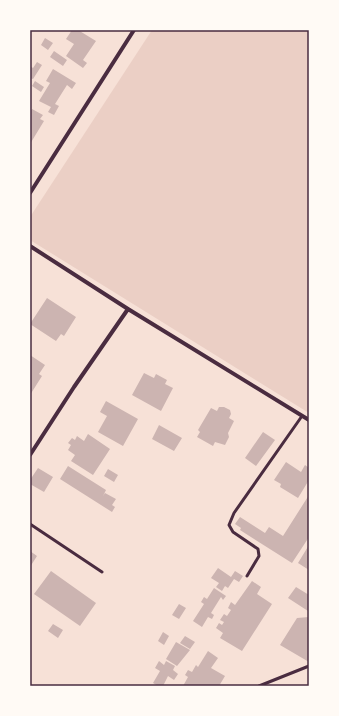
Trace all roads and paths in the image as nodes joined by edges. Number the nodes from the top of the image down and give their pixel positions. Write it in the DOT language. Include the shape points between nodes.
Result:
graph roads {
  1 [pos="134,30"];
  2 [pos="30,193"];
  3 [pos="30,246"];
  4 [pos="128,310"];
  5 [pos="302,416"];
  6 [pos="309,420"];
  7 [pos="30,455"];
  8 [pos="30,524"];
  9 [pos="102,572"];
  10 [pos="247,576"];
  11 [pos="309,666"];
  12 [pos="258,686"];
  1 -- 2 [label="street"];
  3 -- 4 [label="street"];
  4 -- 5 [label="street"];
  4 -- 7 [label="street"];
  5 -- 6 [label="street"];
  5 -- 10 [label="lane" via="234,513 230,525 233,532 258,549 259,556"];
  8 -- 9 [label="lane"];
  11 -- 12 [label="lane"];
}
